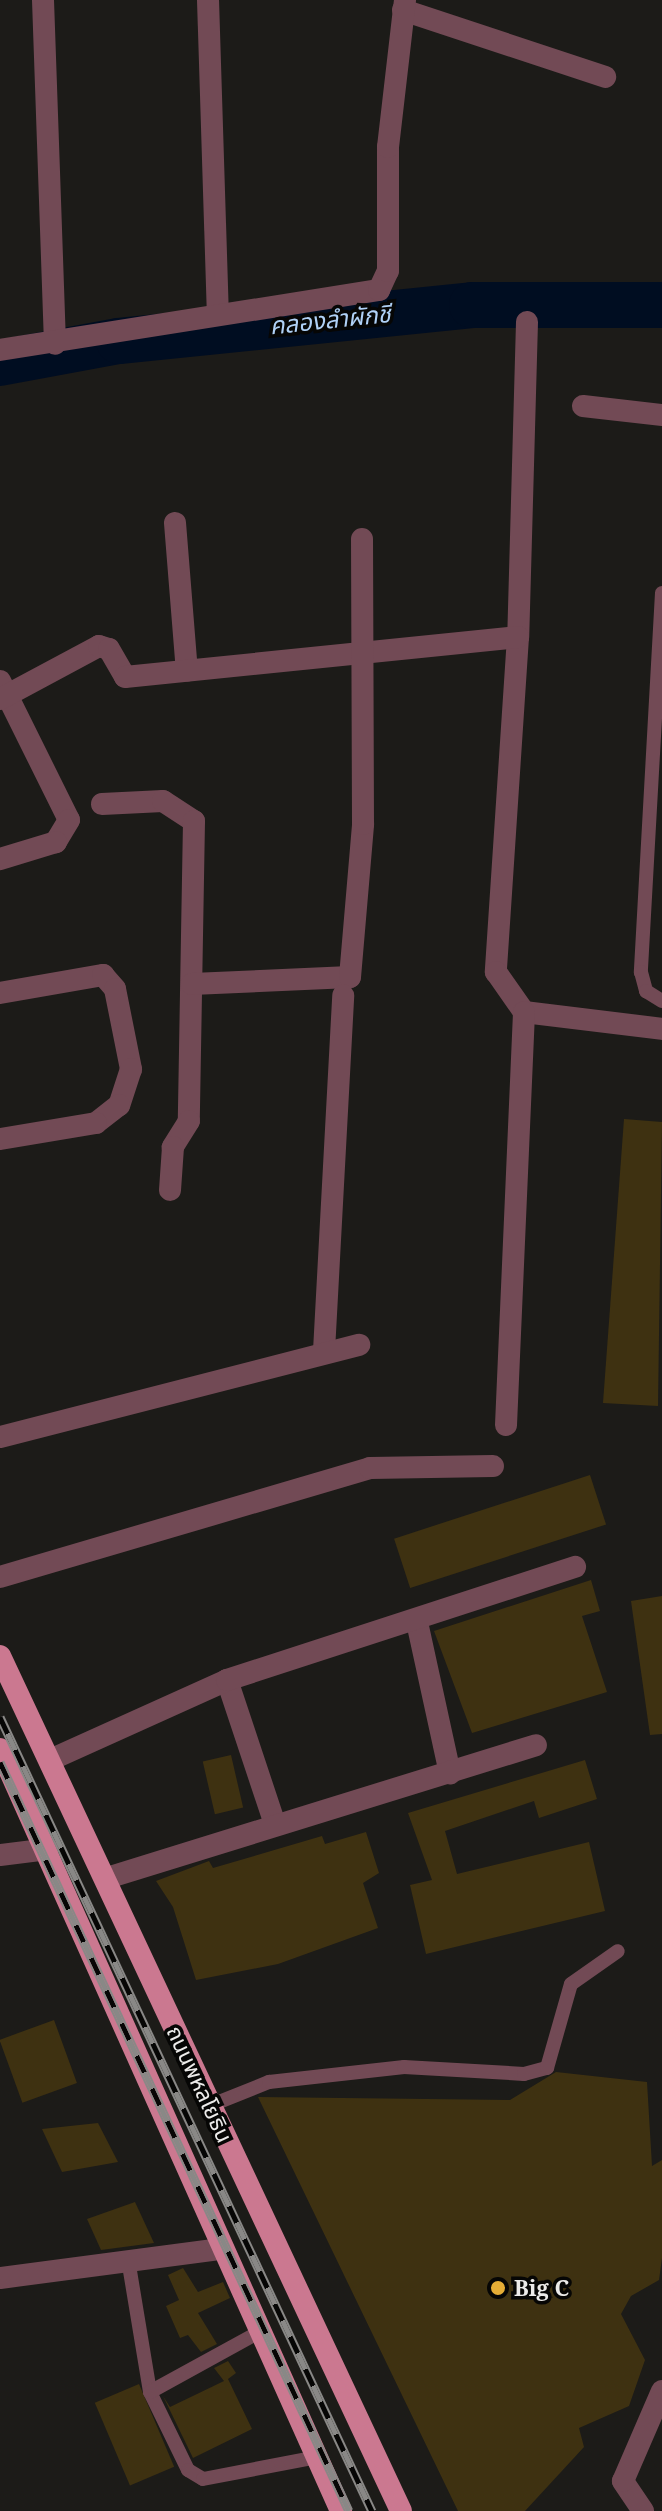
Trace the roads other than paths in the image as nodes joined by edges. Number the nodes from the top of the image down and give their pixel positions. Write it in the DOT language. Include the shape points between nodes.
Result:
graph roads {
  1 [pos="43,0"];
  2 [pos="208,0"];
  3 [pos="404,5"];
  4 [pos="605,77"];
  5 [pos="218,313"];
  6 [pos="527,322"];
  7 [pos="55,344"];
  8 [pos="0,350"];
  9 [pos="583,406"];
  10 [pos="662,415"];
  11 [pos="175,523"];
  12 [pos="362,539"];
  13 [pos="662,593"];
  14 [pos="518,637"];
  15 [pos="362,652"];
  16 [pos="187,671"];
  17 [pos="2,692"];
  18 [pos="102,804"];
  19 [pos="0,859"];
  20 [pos="192,984"];
  21 [pos="0,993"];
  22 [pos="343,996"];
  23 [pos="662,1001"];
  24 [pos="524,1012"];
  25 [pos="662,1029"];
  26 [pos="0,1139"];
  27 [pos="170,1190"];
  28 [pos="359,1345"];
  29 [pos="324,1351"];
  30 [pos="506,1425"];
  31 [pos="0,1437"];
  32 [pos="493,1466"];
  33 [pos="575,1567"];
  34 [pos="0,1577"];
  35 [pos="417,1622"];
  36 [pos="0,1656"];
  37 [pos="227,1680"];
  38 [pos="536,1745"];
  39 [pos="0,1749"];
  40 [pos="50,1760"];
  41 [pos="450,1773"];
  42 [pos="274,1821"];
  43 [pos="48,1849"];
  44 [pos="0,1855"];
  45 [pos="107,1878"];
  46 [pos="618,1951"];
  47 [pos="209,2106"];
  48 [pos="221,2249"];
  49 [pos="128,2259"];
  50 [pos="0,2278"];
  51 [pos="259,2332"];
  52 [pos="662,2391"];
  53 [pos="150,2392"];
  54 [pos="317,2457"];
  55 [pos="341,2511"];
  56 [pos="401,2511"];
  57 [pos="643,2511"];
  1 -- 7 [label="street"];
  2 -- 5 [label="street"];
  3 -- 4 [label="street"];
  3 -- 5 [label="street" via="388,147 386,282 369,295"];
  5 -- 7 [label="street"];
  6 -- 14 [label="street"];
  7 -- 8 [label="street"];
  9 -- 10 [label="street"];
  11 -- 16 [label="street"];
  12 -- 15 [label="street"];
  13 -- 23 [label="lane" via="641,972 646,991"];
  14 -- 15 [label="street"];
  14 -- 24 [label="street" via="495,965 498,979"];
  15 -- 16 [label="street"];
  15 -- 20 [label="street" via="363,824 350,977"];
  16 -- 17 [label="street" via="125,677 109,649 99,646"];
  17 -- 19 [label="street" via="69,820 56,842"];
  18 -- 20 [label="street" via="163,801 194,821"];
  20 -- 27 [label="street" via="189,1121 173,1147"];
  21 -- 26 [label="street" via="103,975 115,989 131,1069 119,1105 96,1123"];
  22 -- 29 [label="street"];
  24 -- 25 [label="street"];
  24 -- 30 [label="street"];
  28 -- 29 [label="street"];
  29 -- 31 [label="street"];
  32 -- 34 [label="street" via="370,1468"];
  33 -- 35 [label="street"];
  35 -- 37 [label="street"];
  35 -- 41 [label="street"];
  36 -- 40 [label="main road, ถนนพหลโยธิน"];
  37 -- 40 [label="street"];
  37 -- 42 [label="street"];
  38 -- 41 [label="street"];
  39 -- 43 [label="main road, ถนนพหลโยธิน"];
  40 -- 45 [label="main road, ถนนพหลโยธิน"];
  41 -- 42 [label="street"];
  42 -- 45 [label="street"];
  43 -- 44 [label="street"];
  43 -- 48 [label="main road, ถนนพหลโยธิน"];
  45 -- 47 [label="main road, ถนนพหลโยธิน"];
  46 -- 47 [label="lane" via="571,1984 547,2068 524,2074 404,2067 269,2082"];
  47 -- 56 [label="main road, ถนนพหลโยธิน"];
  48 -- 49 [label="street"];
  48 -- 51 [label="main road, ถนนพหลโยธิน"];
  49 -- 50 [label="street"];
  49 -- 53 [label="lane"];
  51 -- 53 [label="lane"];
  51 -- 54 [label="main road, ถนนพหลโยธิน"];
  52 -- 57 [label="street" via="623,2481"];
  53 -- 54 [label="lane" via="188,2470 203,2479"];
  54 -- 55 [label="main road, ถนนพหลโยธิน"];
}
